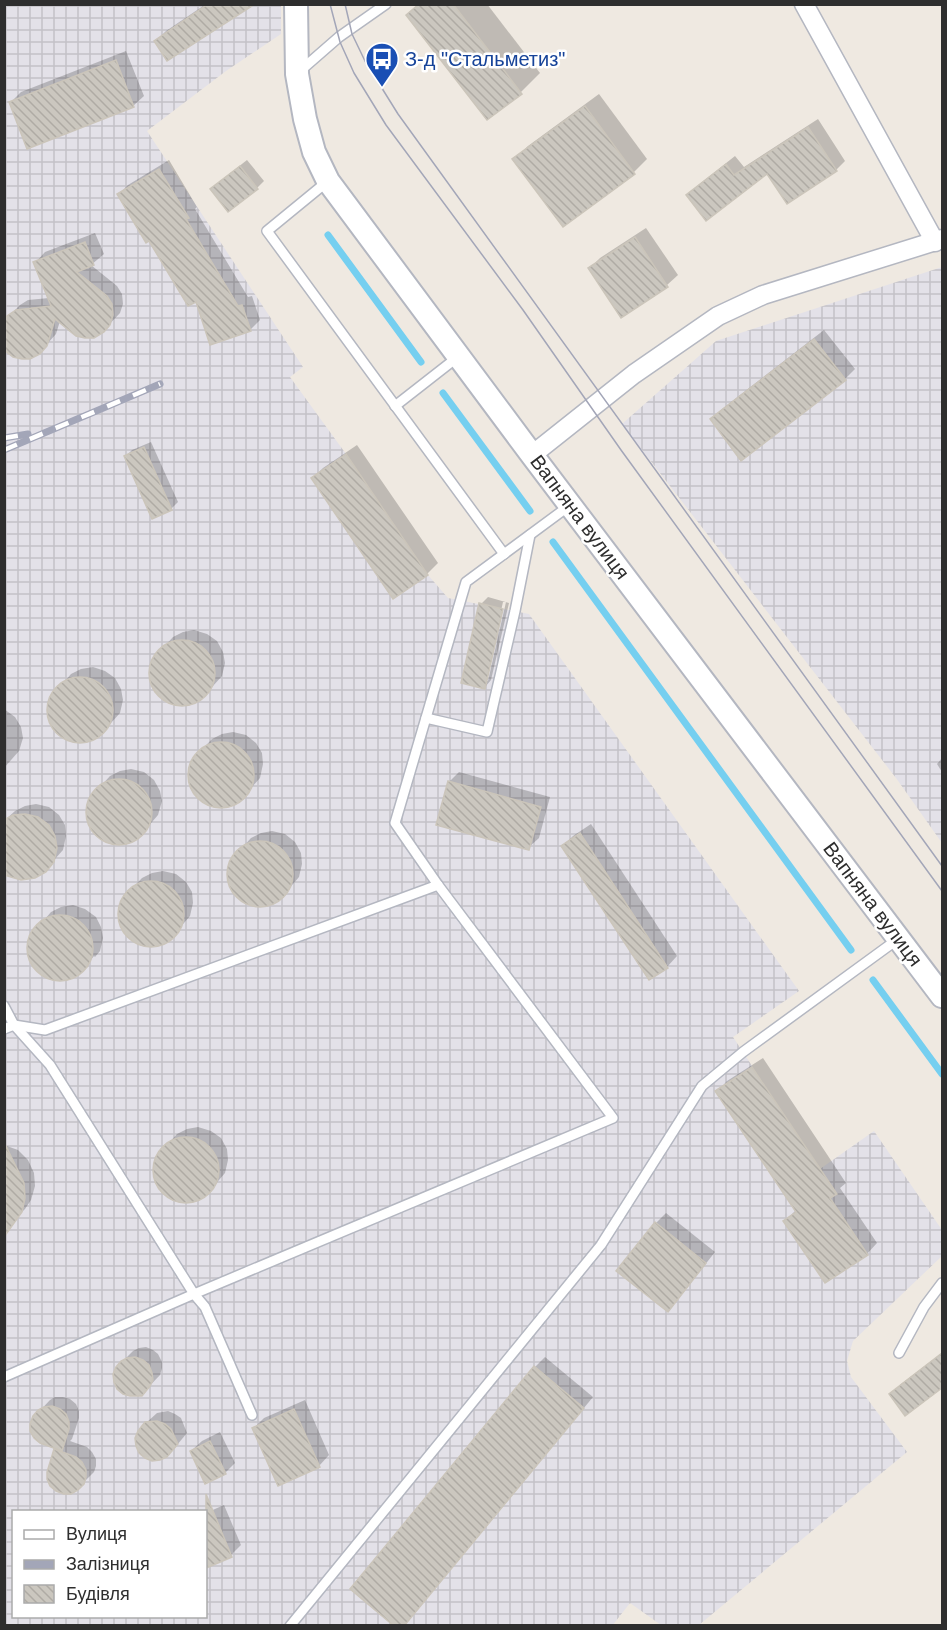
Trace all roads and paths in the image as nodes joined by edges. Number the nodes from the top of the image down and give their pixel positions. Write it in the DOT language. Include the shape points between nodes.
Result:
graph roads {
  1 [pos="297,4"];
  2 [pos="386,4"];
  3 [pos="804,4"];
  4 [pos="297,74"];
  5 [pos="328,181"];
  6 [pos="938,240"];
  7 [pos="459,356"];
  8 [pos="395,406"];
  9 [pos="532,454"];
  10 [pos="571,505"];
  11 [pos="530,535"];
  12 [pos="504,554"];
  13 [pos="426,718"];
  14 [pos="438,885"];
  15 [pos="899,939"];
  16 [pos="942,996"];
  17 [pos="4,1006"];
  18 [pos="9,1027"];
  19 [pos="942,1283"];
  20 [pos="194,1294"];
  21 [pos="899,1353"];
  22 [pos="4,1377"];
  23 [pos="252,1416"];
  24 [pos="290,1626"];
  1 -- 4 [label="street, Вапняна вулиця"];
  2 -- 4 [label="lane" via="339,37"];
  3 -- 6 [label="street"];
  4 -- 5 [label="street, Вапняна вулиця" via="314,152"];
  5 -- 7 [label="street, Вапняна вулиця"];
  5 -- 8 [label="lane" via="267,231"];
  6 -- 9 [label="street" via="763,295 718,316 634,374"];
  7 -- 8 [label="lane"];
  7 -- 9 [label="street, Вапняна вулиця"];
  8 -- 12 [label="lane"];
  9 -- 10 [label="street, Вапняна вулиця"];
  10 -- 11 [label="lane"];
  10 -- 15 [label="street, Вапняна вулиця"];
  11 -- 12 [label="lane"];
  11 -- 13 [label="lane" via="487,732"];
  12 -- 13 [label="lane" via="466,582"];
  13 -- 14 [label="lane" via="395,822"];
  14 -- 18 [label="lane" via="45,1030"];
  14 -- 20 [label="lane" via="613,1118"];
  15 -- 16 [label="street, Вапняна вулиця"];
  15 -- 24 [label="lane" via="742,1052 702,1086 601,1245"];
  17 -- 18 [label="lane"];
  18 -- 20 [label="lane" via="50,1065"];
  19 -- 21 [label="lane"];
  20 -- 22 [label="lane"];
  20 -- 23 [label="lane" via="205,1307"];
}
